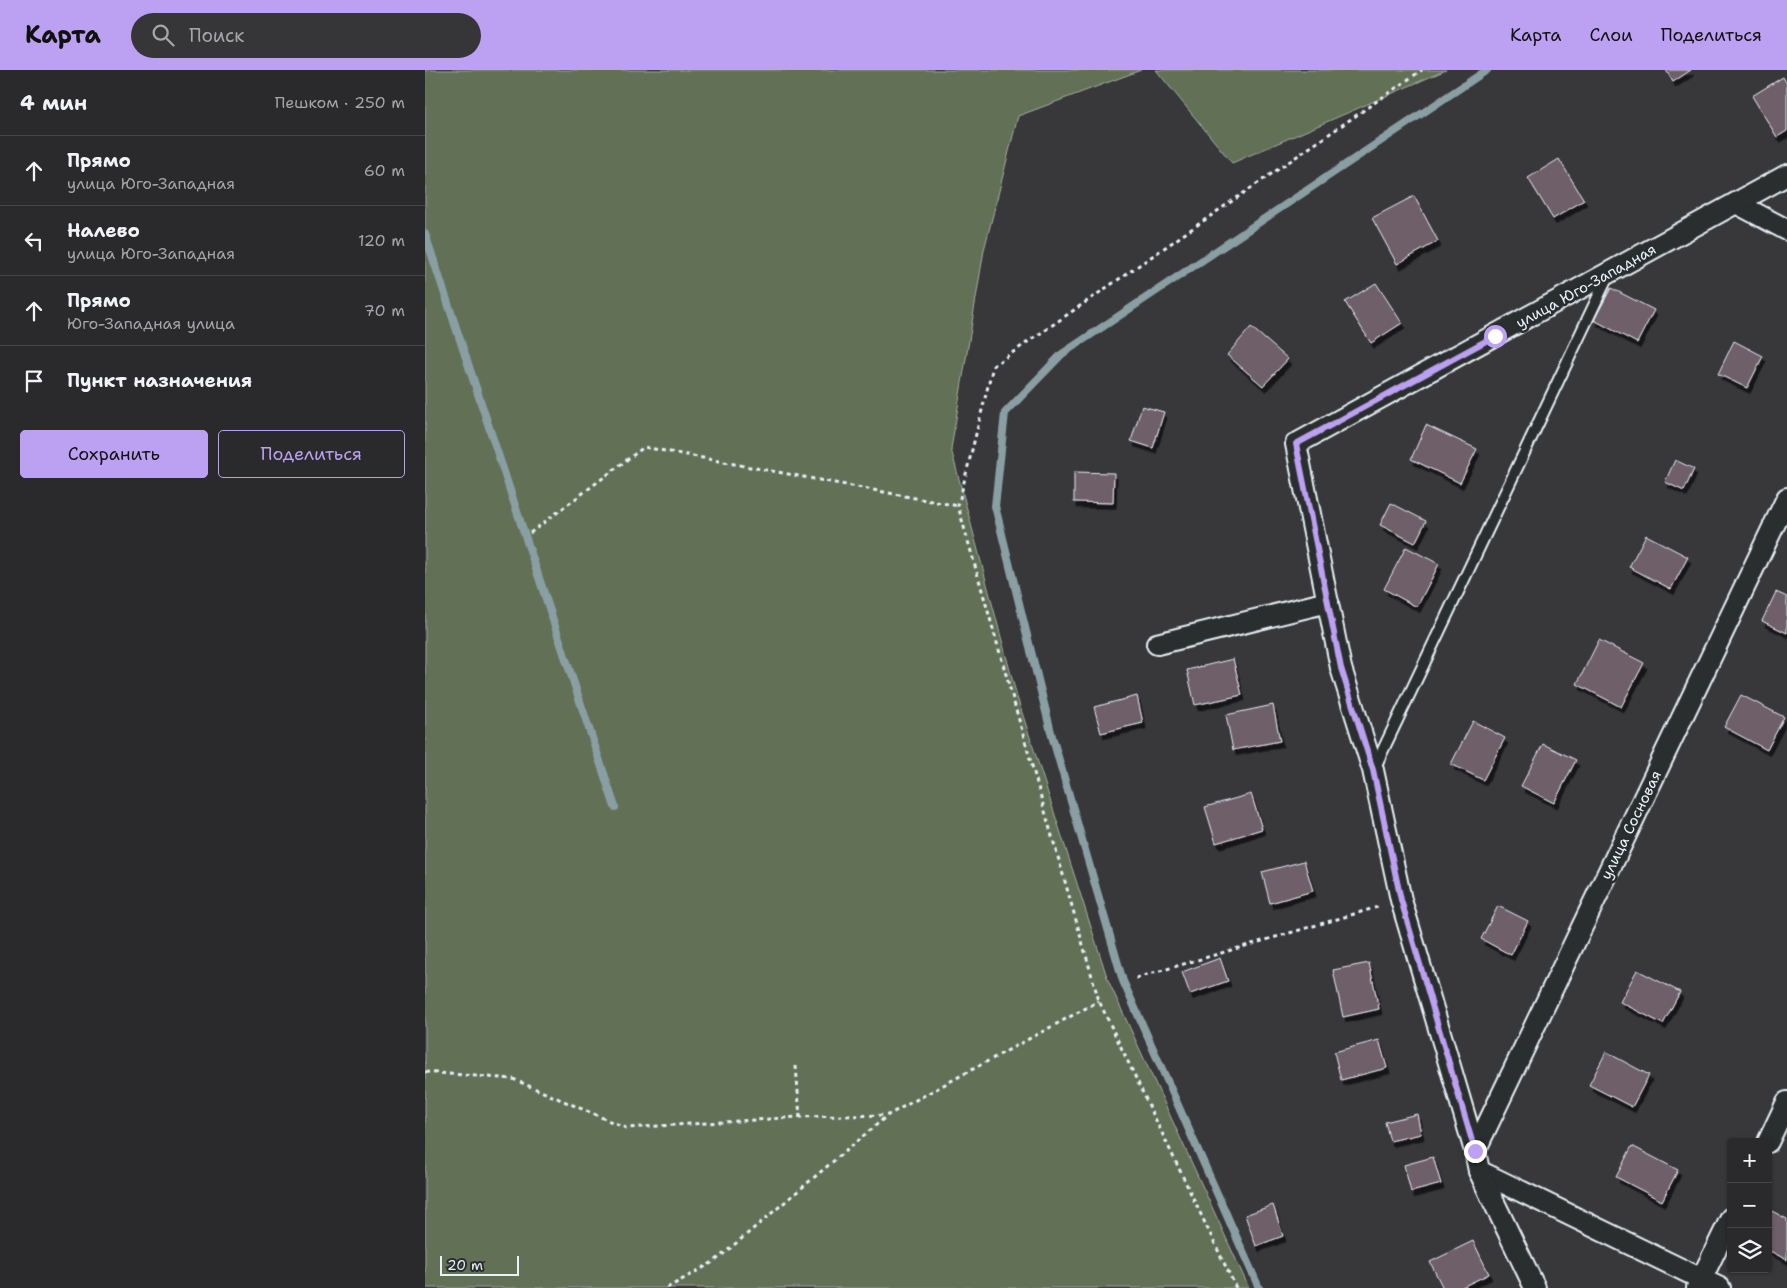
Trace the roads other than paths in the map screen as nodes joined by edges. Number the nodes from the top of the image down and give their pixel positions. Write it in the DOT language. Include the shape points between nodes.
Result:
graph roads {
  1 [pos="1787,174"];
  2 [pos="1736,203"];
  3 [pos="1787,230"];
  4 [pos="1609,273"];
  5 [pos="1787,498"];
  6 [pos="1328,602"];
  7 [pos="1157,644"];
  8 [pos="1373,770"];
  9 [pos="1787,1102"];
  10 [pos="1770,1138"];
  11 [pos="1475,1151"];
  12 [pos="1479,1171"];
  13 [pos="1727,1226"];
  14 [pos="1699,1284"];
  15 [pos="1535,1288"];
  16 [pos="1720,1288"];
  1 -- 2 [label="street, улица Юго-Западная"];
  2 -- 3 [label="street"];
  2 -- 4 [label="street, улица Юго-Западная"];
  4 -- 6 [label="street, улица Юго-Западная" via="1296,444"];
  4 -- 8 [label="lane"];
  5 -- 11 [label="street, улица Сосновая"];
  6 -- 7 [label="street"];
  6 -- 8 [label="street, улица Юго-Западная" via="1341,668"];
  8 -- 11 [label="street, улица Юго-Западная" via="1401,900"];
  9 -- 10 [label="street"];
  11 -- 12 [label="street, улица Юго-Западная"];
  12 -- 14 [label="street"];
  12 -- 15 [label="street"];
  13 -- 14 [label="street"];
  14 -- 16 [label="street"];
}
